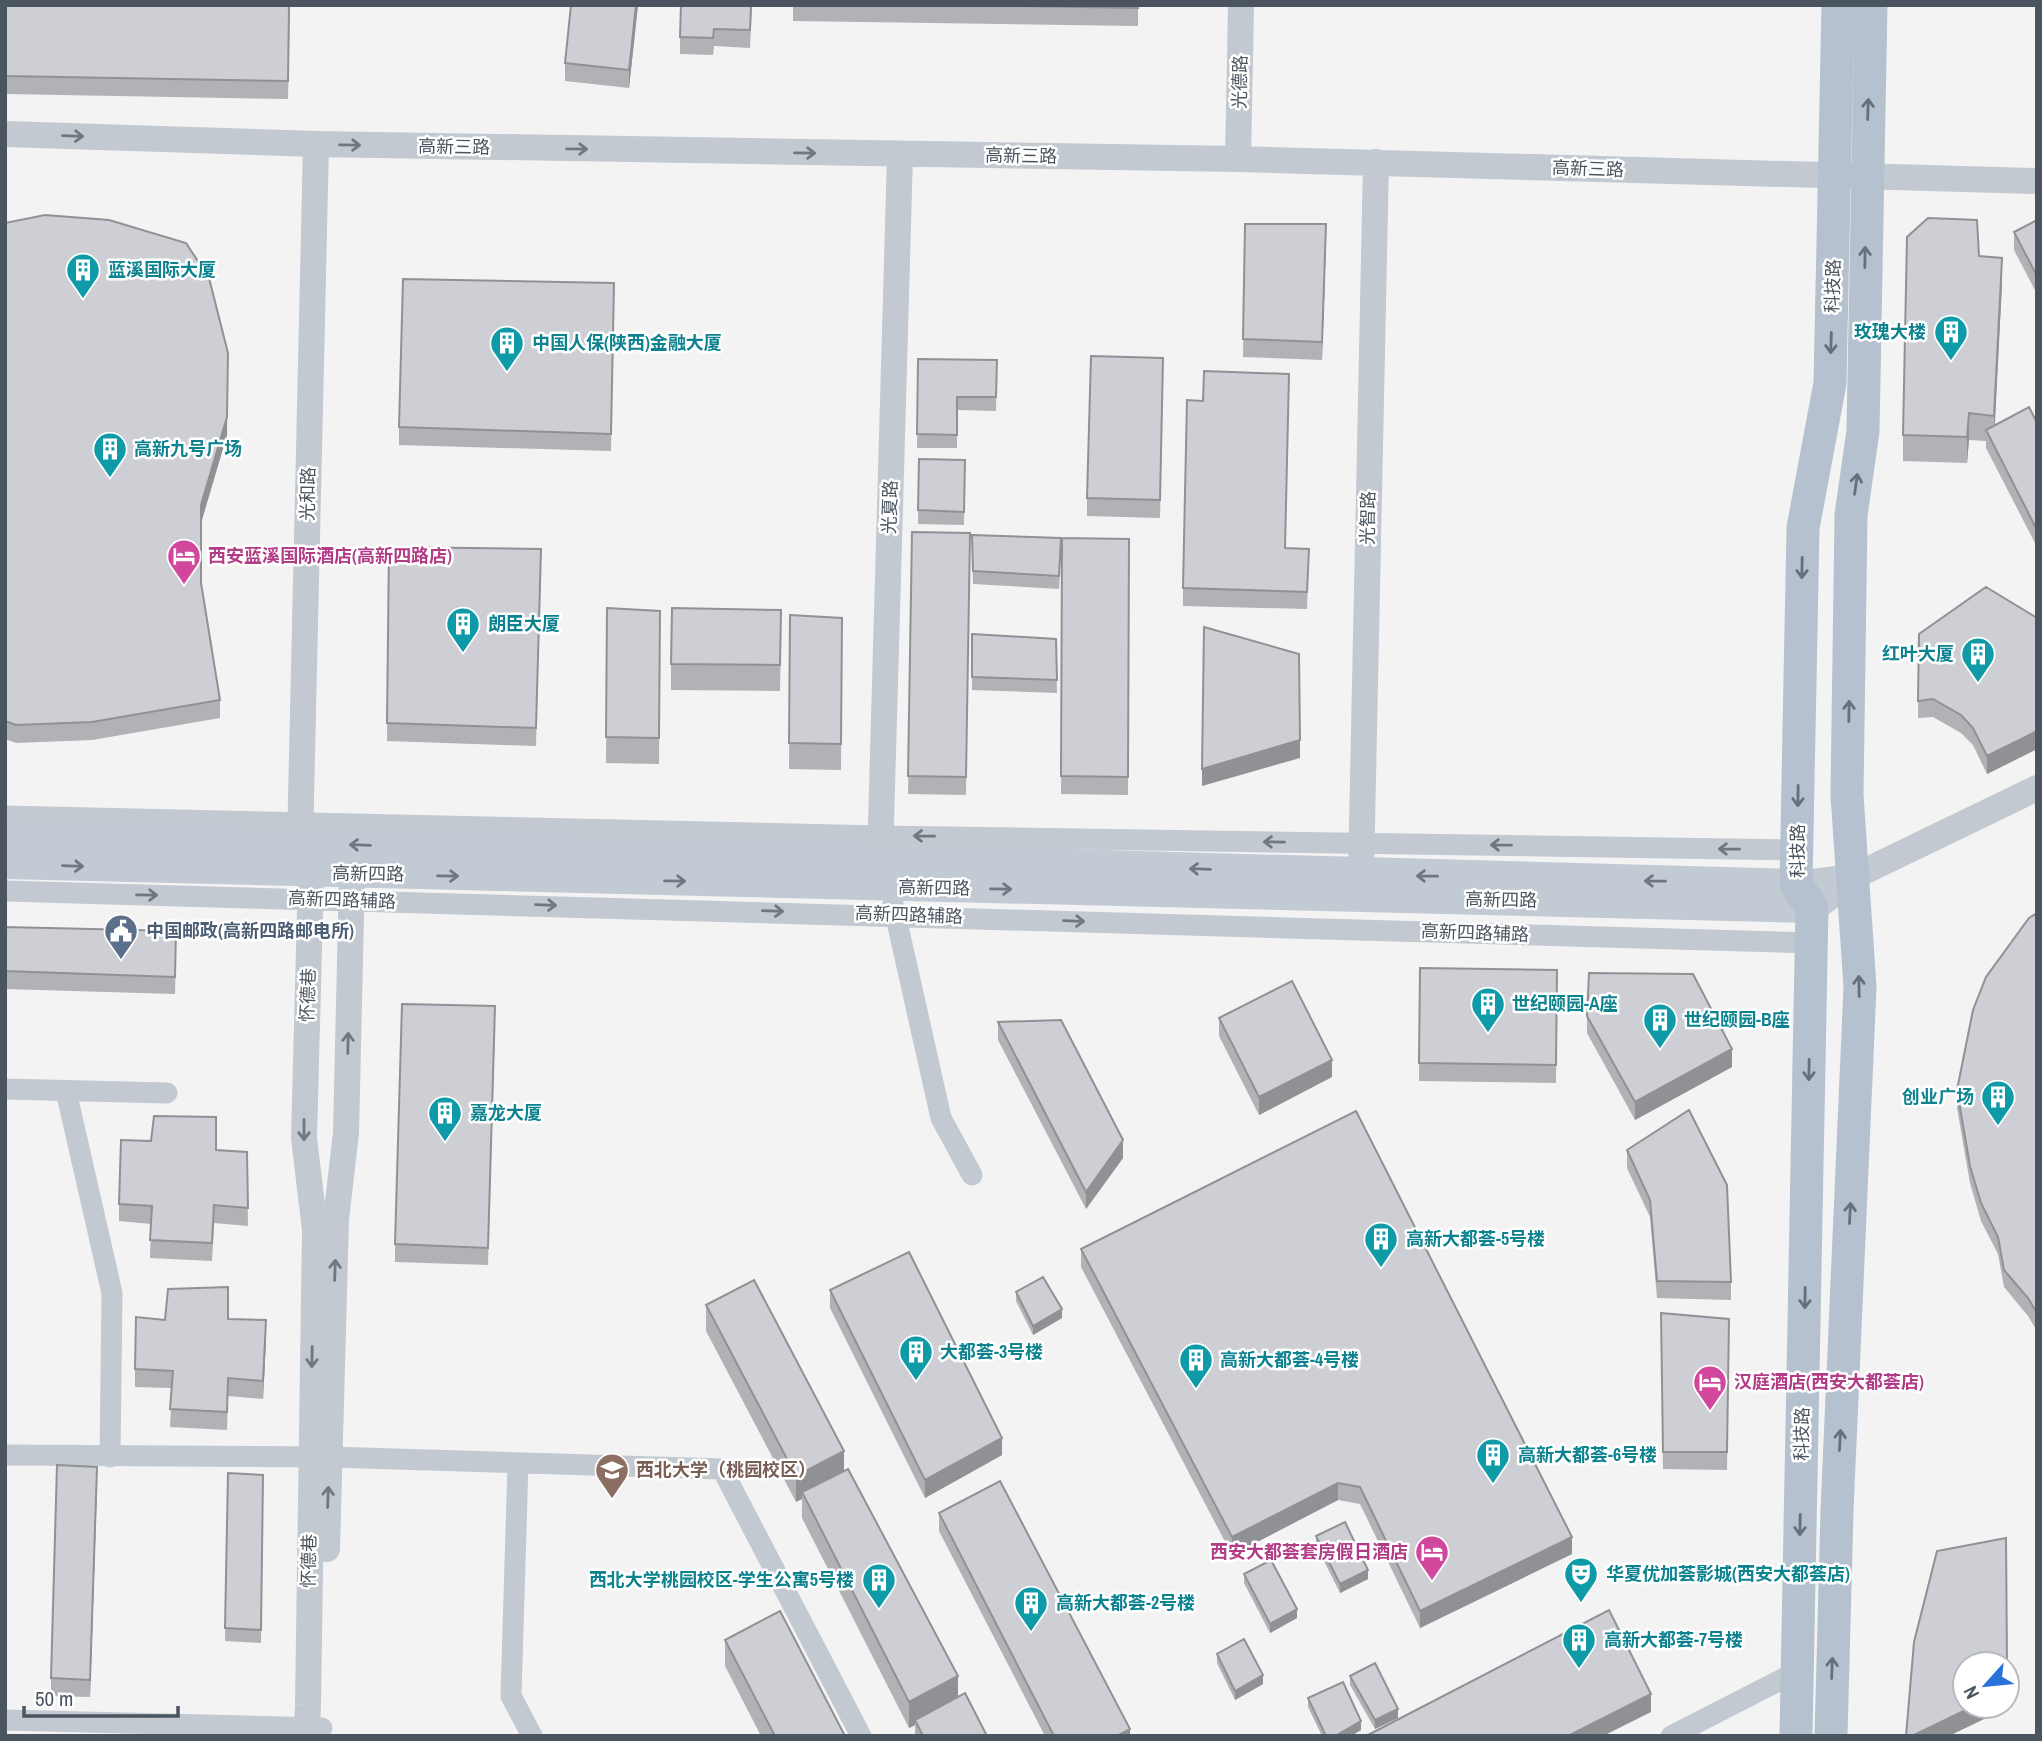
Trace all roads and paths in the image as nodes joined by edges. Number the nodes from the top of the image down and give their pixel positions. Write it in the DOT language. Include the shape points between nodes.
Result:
graph roads {
  1 [pos="1241,5"];
  2 [pos="1839,5"];
  3 [pos="1871,5"];
  4 [pos="5,134"];
  5 [pos="316,144"];
  6 [pos="900,155"];
  7 [pos="1238,159"];
  8 [pos="1376,162"];
  9 [pos="1851,177"];
  10 [pos="2037,181"];
  11 [pos="2037,788"];
  12 [pos="5,816"];
  13 [pos="300,833"];
  14 [pos="5,840"];
  15 [pos="1361,843"];
  16 [pos="1797,850"];
  17 [pos="5,864"];
  18 [pos="887,874"];
  19 [pos="1361,874"];
  20 [pos="1853,877"];
  21 [pos="311,886"];
  22 [pos="351,887"];
  23 [pos="5,891"];
  24 [pos="1804,896"];
  25 [pos="1812,943"];
  26 [pos="5,1089"];
  27 [pos="66,1091"];
  28 [pos="167,1093"];
  29 [pos="972,1175"];
  30 [pos="5,1455"];
  31 [pos="110,1457"];
  32 [pos="320,1457"];
  33 [pos="518,1462"];
  34 [pos="1798,1671"];
  35 [pos="5,1720"];
  36 [pos="317,1732"];
  37 [pos="532,1736"];
  38 [pos="860,1736"];
  39 [pos="1671,1736"];
  40 [pos="1796,1736"];
  41 [pos="1831,1736"];
  1 -- 7 [label="street, 光德路"];
  2 -- 9 [label="main road, 科技路"];
  9 -- 3 [label="main road, 科技路, one-way"];
  4 -- 5 [label="street, 高新三路, one-way"];
  5 -- 6 [label="street, 高新三路, one-way"];
  5 -- 13 [label="street, 光和路"];
  6 -- 7 [label="street, 高新三路"];
  6 -- 18 [label="street, 光夏路"];
  7 -- 8 [label="street, 高新三路"];
  8 -- 9 [label="street, 高新三路"];
  8 -- 15 [label="street, 光智路"];
  9 -- 10 [label="street, 高新三路"];
  9 -- 16 [label="main road, 科技路, one-way" via="1830,383 1803,528"];
  20 -- 9 [label="main road, 科技路, one-way" via="1847,794 1851,515 1863,431"];
  11 -- 20 [label="street"];
  12 -- 13 [label="street"];
  13 -- 14 [label="main road, 高新四路"];
  18 -- 13 [label="main road, 高新四路, one-way"];
  13 -- 21 [label="street, 怀德巷"];
  13 -- 22 [label="street"];
  16 -- 15 [label="street, one-way"];
  15 -- 18 [label="street, one-way"];
  15 -- 19 [label="street, 光智路"];
  16 -- 24 [label="main road, 科技路"];
  17 -- 21 [label="main road, 高新四路, one-way"];
  19 -- 18 [label="main road, 高新四路, one-way"];
  22 -- 18 [label="main road, 高新四路, one-way"];
  18 -- 24 [label="main road, 高新四路, one-way"];
  18 -- 25 [label="street, 高新四路辅路, one-way"];
  18 -- 29 [label="street" via="941,1118"];
  24 -- 19 [label="main road, 高新四路, one-way"];
  20 -- 24 [label="main road"];
  41 -- 20 [label="main road, 科技路, one-way" via="1860,987"];
  21 -- 22 [label="main road, 高新四路"];
  23 -- 21 [label="street, 高新四路辅路, one-way"];
  21 -- 32 [label="street, 怀德巷, one-way" via="304,1138 315,1230"];
  32 -- 22 [label="street, 怀德巷, one-way" via="345,1133"];
  24 -- 25 [label="main road, 科技路"];
  25 -- 34 [label="main road, 科技路, one-way"];
  26 -- 27 [label="street"];
  27 -- 28 [label="street"];
  27 -- 31 [label="street" via="112,1293"];
  30 -- 31 [label="street"];
  31 -- 32 [label="street"];
  32 -- 33 [label="street"];
  32 -- 36 [label="street, 怀德巷"];
  33 -- 37 [label="street" via="511,1696"];
  33 -- 38 [label="street" via="722,1469"];
  34 -- 39 [label="street"];
  34 -- 40 [label="main road, 科技路"];
  35 -- 36 [label="street"];
}
